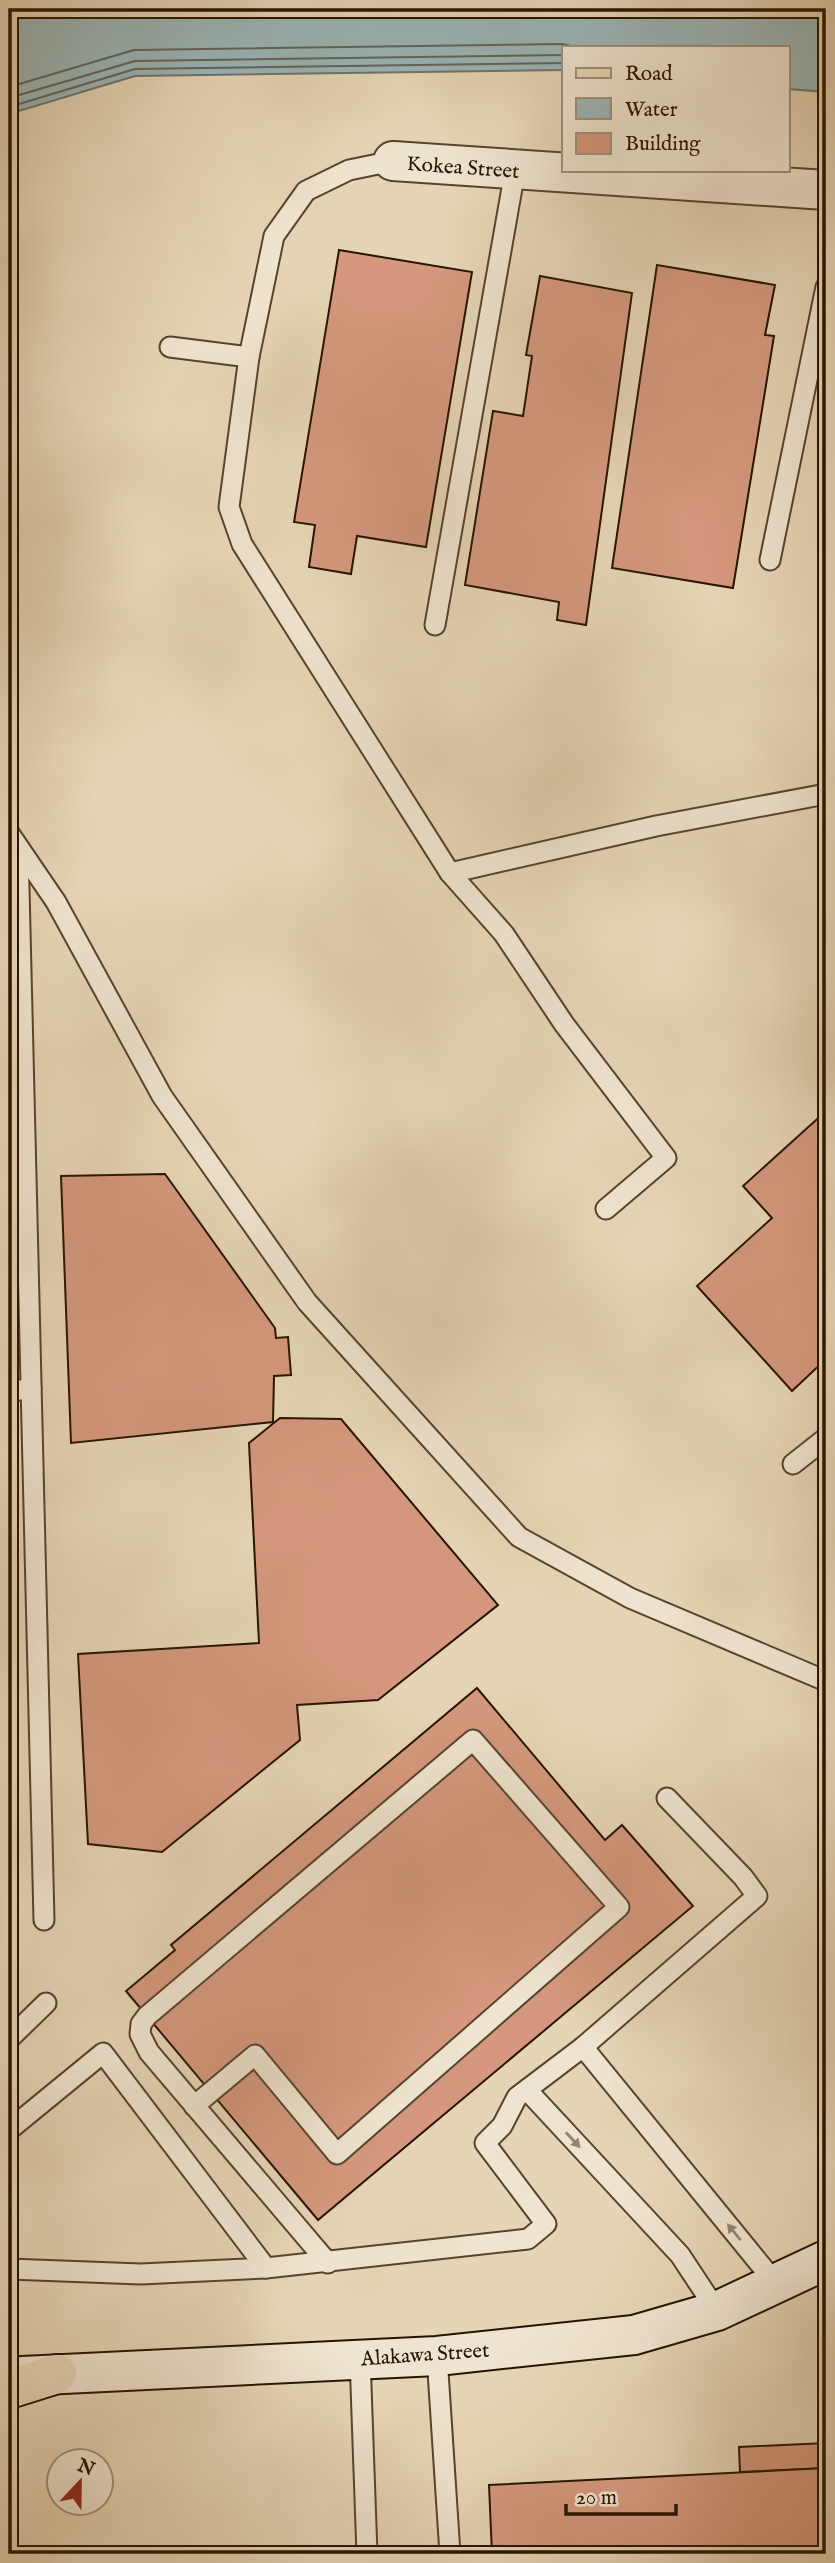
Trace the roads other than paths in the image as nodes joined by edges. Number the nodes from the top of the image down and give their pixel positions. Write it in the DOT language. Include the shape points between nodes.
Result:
graph roads {
  1 [pos="393,162"];
  2 [pos="515,171"];
  3 [pos="826,190"];
  4 [pos="826,287"];
  5 [pos="170,347"];
  6 [pos="249,357"];
  7 [pos="769,561"];
  8 [pos="435,625"];
  9 [pos="826,794"];
  10 [pos="14,839"];
  11 [pos="450,873"];
  12 [pos="606,1209"];
  13 [pos="31,1389"];
  14 [pos="9,1391"];
  15 [pos="826,1438"];
  16 [pos="793,1464"];
  17 [pos="826,1681"];
  18 [pos="667,1798"];
  19 [pos="44,1920"];
  20 [pos="46,2003"];
  21 [pos="9,2039"];
  22 [pos="583,2047"];
  23 [pos="527,2090"];
  24 [pos="194,2106"];
  25 [pos="9,2130"];
  26 [pos="826,2260"];
  27 [pos="328,2263"];
  28 [pos="266,2268"];
  29 [pos="9,2269"];
  30 [pos="777,2285"];
  31 [pos="717,2311"];
  32 [pos="437,2356"];
  33 [pos="359,2358"];
  34 [pos="9,2364"];
  35 [pos="57,2374"];
  36 [pos="9,2377"];
  37 [pos="9,2389"];
  38 [pos="367,2554"];
  39 [pos="450,2554"];
  1 -- 2 [label="main road, Kokea Street"];
  1 -- 6 [label="lane" via="349,170 306,191 274,236"];
  2 -- 3 [label="main road, Kokea Street"];
  2 -- 8 [label="lane"];
  4 -- 7 [label="lane"];
  5 -- 6 [label="lane"];
  6 -- 11 [label="lane" via="229,507 242,544"];
  9 -- 11 [label="lane" via="656,826"];
  10 -- 13 [label="lane"];
  10 -- 17 [label="lane" via="56,902 162,1096 307,1302 519,1538 630,1598"];
  11 -- 12 [label="lane" via="504,934 564,1024 666,1158"];
  13 -- 14 [label="lane"];
  13 -- 19 [label="lane"];
  15 -- 16 [label="lane"];
  18 -- 22 [label="lane" via="757,1896"];
  20 -- 21 [label="lane"];
  22 -- 23 [label="lane"];
  30 -- 22 [label="lane, one-way"];
  23 -- 27 [label="lane" via="485,2143 546,2224 528,2239"];
  23 -- 31 [label="lane, one-way" via="680,2255"];
  24 -- 24 [label="lane" via="143,2043 140,2029 144,2020 473,1740 619,1907 337,2154 255,2055"];
  24 -- 27 [label="lane"];
  25 -- 28 [label="lane" via="103,2053"];
  26 -- 30 [label="main road, Alakawa Street"];
  27 -- 28 [label="lane"];
  28 -- 29 [label="lane" via="141,2274"];
  30 -- 31 [label="main road, Alakawa Street"];
  31 -- 32 [label="main road, Alakawa Street" via="634,2335"];
  32 -- 33 [label="main road, Alakawa Street"];
  32 -- 39 [label="lane"];
  33 -- 35 [label="main road, Alakawa Street"];
  33 -- 38 [label="lane"];
  34 -- 35 [label="main road"];
  35 -- 36 [label="main road, Alakawa Street"];
  35 -- 37 [label="main road"];
}
